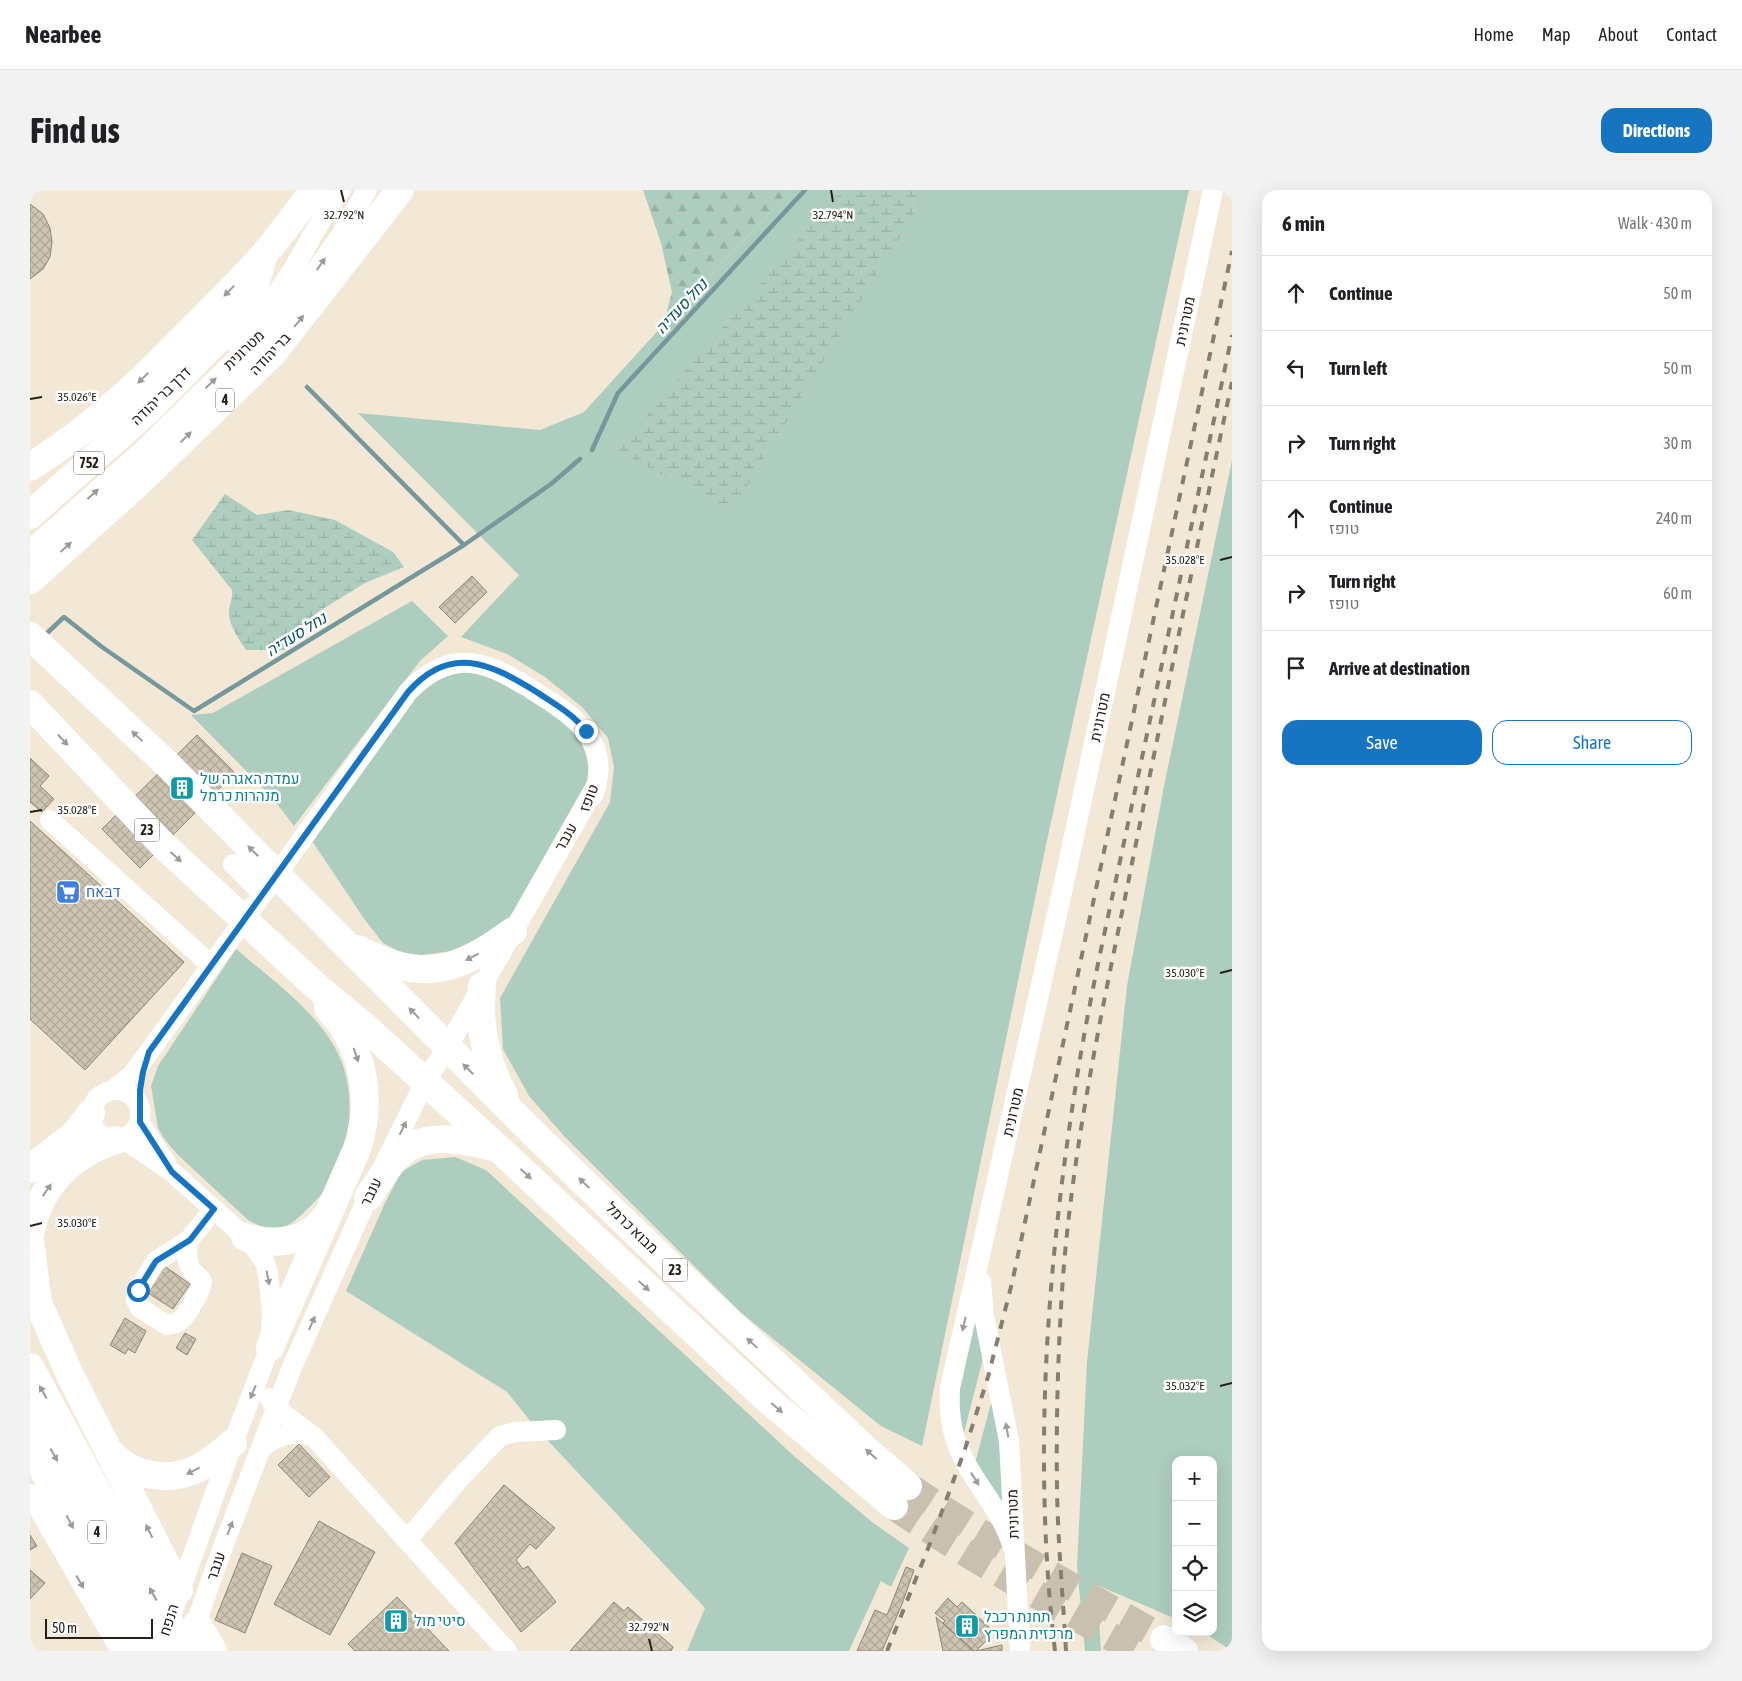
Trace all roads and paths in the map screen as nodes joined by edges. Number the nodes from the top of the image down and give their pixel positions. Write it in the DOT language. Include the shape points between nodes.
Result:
graph roads {
  1 [pos="314,190"];
  2 [pos="341,190"];
  3 [pos="367,190"];
  4 [pos="1214,190"];
  5 [pos="399,192"];
  6 [pos="262,256"];
  7 [pos="148,410"];
  8 [pos="30,467"];
  9 [pos="30,515"];
  10 [pos="30,550"];
  11 [pos="30,580"];
  12 [pos="32,638"];
  13 [pos="30,704"];
  14 [pos="50,820"];
  15 [pos="233,864"];
  16 [pos="262,894"];
  17 [pos="513,931"];
  18 [pos="339,939"];
  19 [pos="211,965"];
  20 [pos="300,972"];
  21 [pos="482,986"];
  22 [pos="448,1048"];
  23 [pos="149,1052"];
  24 [pos="426,1082"];
  25 [pos="113,1090"];
  26 [pos="91,1113"];
  27 [pos="140,1114"];
  28 [pos="515,1116"];
  29 [pos="120,1139"];
  30 [pos="498,1148"];
  31 [pos="30,1170"];
  32 [pos="172,1172"];
  33 [pos="368,1197"];
  34 [pos="214,1209"];
  35 [pos="330,1211"];
  36 [pos="30,1235"];
  37 [pos="245,1237"];
  38 [pos="30,1239"];
  39 [pos="190,1240"];
  40 [pos="983,1242"];
  41 [pos="294,1292"];
  42 [pos="32,1301"];
  43 [pos="270,1347"];
  44 [pos="30,1367"];
  45 [pos="292,1367"];
  46 [pos="277,1408"];
  47 [pos="30,1412"];
  48 [pos="556,1430"];
  49 [pos="314,1437"];
  50 [pos="233,1443"];
  51 [pos="30,1448"];
  52 [pos="108,1450"];
  53 [pos="261,1450"];
  54 [pos="30,1494"];
  55 [pos="408,1539"];
  56 [pos="1014,1548"];
  57 [pos="102,1582"];
  58 [pos="179,1590"];
  59 [pos="116,1606"];
  60 [pos="196,1624"];
  61 [pos="163,1645"];
  62 [pos="121,1650"];
  63 [pos="186,1651"];
  64 [pos="212,1651"];
  65 [pos="507,1651"];
  66 [pos="1020,1651"];
  1 -- 6 [label="highway"];
  2 -- 7 [label="street, מטרונית" via="269,303 219,353"];
  10 -- 3 [label="street, מטרונית, one-way" via="140,452 293,300 341,235"];
  4 -- 40 [label="street, מטרונית"];
  11 -- 5 [label="highway, בר יהודה / 4, one-way" via="138,484 273,353"];
  6 -- 7 [label="highway, דרך בר יהודה" via="255,284 234,323"];
  6 -- 8 [label="highway, one-way" via="132,389 93,422"];
  7 -- 9 [label="highway, דרך בר יהודה / 752"];
  18 -- 12 [label="highway, 23, one-way" via="167,764"];
  13 -- 20 [label="highway, 23, one-way" via="163,845"];
  14 -- 19 [label="street"];
  15 -- 16 [label="street"];
  16 -- 17 [label="street, טופז" via="408,692 425,676 446,665 472,663 500,671 572,716 586,731 597,757 597,784 582,819"];
  16 -- 19 [label="street, טופז"];
  17 -- 18 [label="highway, one-way" via="475,957 436,969 407,968 382,961"];
  17 -- 21 [label="street, ענבר"];
  22 -- 18 [label="highway, 23, one-way"];
  19 -- 23 [label="street, טופז"];
  20 -- 24 [label="highway, 23"];
  20 -- 35 [label="highway, one-way" via="345,1030 356,1054 365,1092 363,1131"];
  21 -- 22 [label="street, ענבר"];
  21 -- 28 [label="highway" via="480,1017 486,1055"];
  22 -- 24 [label="street, ענבר"];
  28 -- 22 [label="highway, מבוא כרמל / 23, one-way"];
  23 -- 25 [label="street, טופז" via="132,1075"];
  23 -- 27 [label="street" via="140,1090"];
  24 -- 30 [label="highway, מבוא כרמל / 23"];
  33 -- 24 [label="street, ענבר, one-way"];
  25 -- 26 [label="street" via="98,1097"];
  25 -- 27 [label="street" via="121,1090 135,1098"];
  26 -- 29 [label="street" via="95,1128 101,1135"];
  26 -- 31 [label="highway" via="76,1133"];
  27 -- 29 [label="street" via="137,1129"];
  27 -- 32 [label="street"];
  30 -- 28 [label="highway, מבוא כרמל / 23, one-way" via="768,1400 836,1459 901,1496 886,1469"];
  29 -- 32 [label="street"];
  36 -- 29 [label="highway, one-way" via="40,1201 54,1180 88,1152"];
  30 -- 33 [label="highway" via="451,1139 420,1142 395,1158"];
  32 -- 34 [label="street, ענבר"];
  45 -- 33 [label="street, ענבר, one-way"];
  34 -- 37 [label="street, ענבר"];
  34 -- 39 [label="street"];
  35 -- 37 [label="highway" via="322,1223 298,1238 269,1242"];
  35 -- 41 [label="highway"];
  37 -- 43 [label="street, ענבר, one-way" via="262,1258 268,1273 272,1312"];
  38 -- 42 [label="highway"];
  56 -- 40 [label="street, מטרונית, one-way" via="1009,1441 982,1302"];
  40 -- 56 [label="street, מטרונית, one-way" via="950,1388 950,1414 960,1452"];
  41 -- 43 [label="highway"];
  41 -- 46 [label="street" via="271,1377 271,1402"];
  42 -- 52 [label="highway"];
  43 -- 50 [label="street, ענבר, one-way"];
  63 -- 44 [label="highway, 4, one-way"];
  45 -- 46 [label="street, ענבר"];
  45 -- 49 [label="street" via="291,1392"];
  46 -- 49 [label="street"];
  46 -- 53 [label="street, ענבר"];
  47 -- 61 [label="highway, 4, one-way"];
  48 -- 55 [label="street" via="500,1436"];
  49 -- 53 [label="street" via="293,1434 269,1442"];
  49 -- 55 [label="street"];
  50 -- 52 [label="highway, one-way" via="197,1469 171,1477 136,1472"];
  50 -- 58 [label="street, ענבר"];
  51 -- 57 [label="main road, one-way"];
  58 -- 52 [label="highway, one-way"];
  60 -- 53 [label="street, ענבר, one-way"];
  54 -- 62 [label="street, one-way"];
  55 -- 65 [label="street"];
  56 -- 66 [label="street, מטרונית"];
  57 -- 59 [label="main road"];
  57 -- 62 [label="main road"];
  58 -- 60 [label="street"];
  58 -- 61 [label="street, הנפח"];
  59 -- 61 [label="main road" via="140,1630"];
  59 -- 62 [label="main road"];
  60 -- 61 [label="main road"];
  60 -- 63 [label="street, הנפח"];
  60 -- 64 [label="highway"];
}
